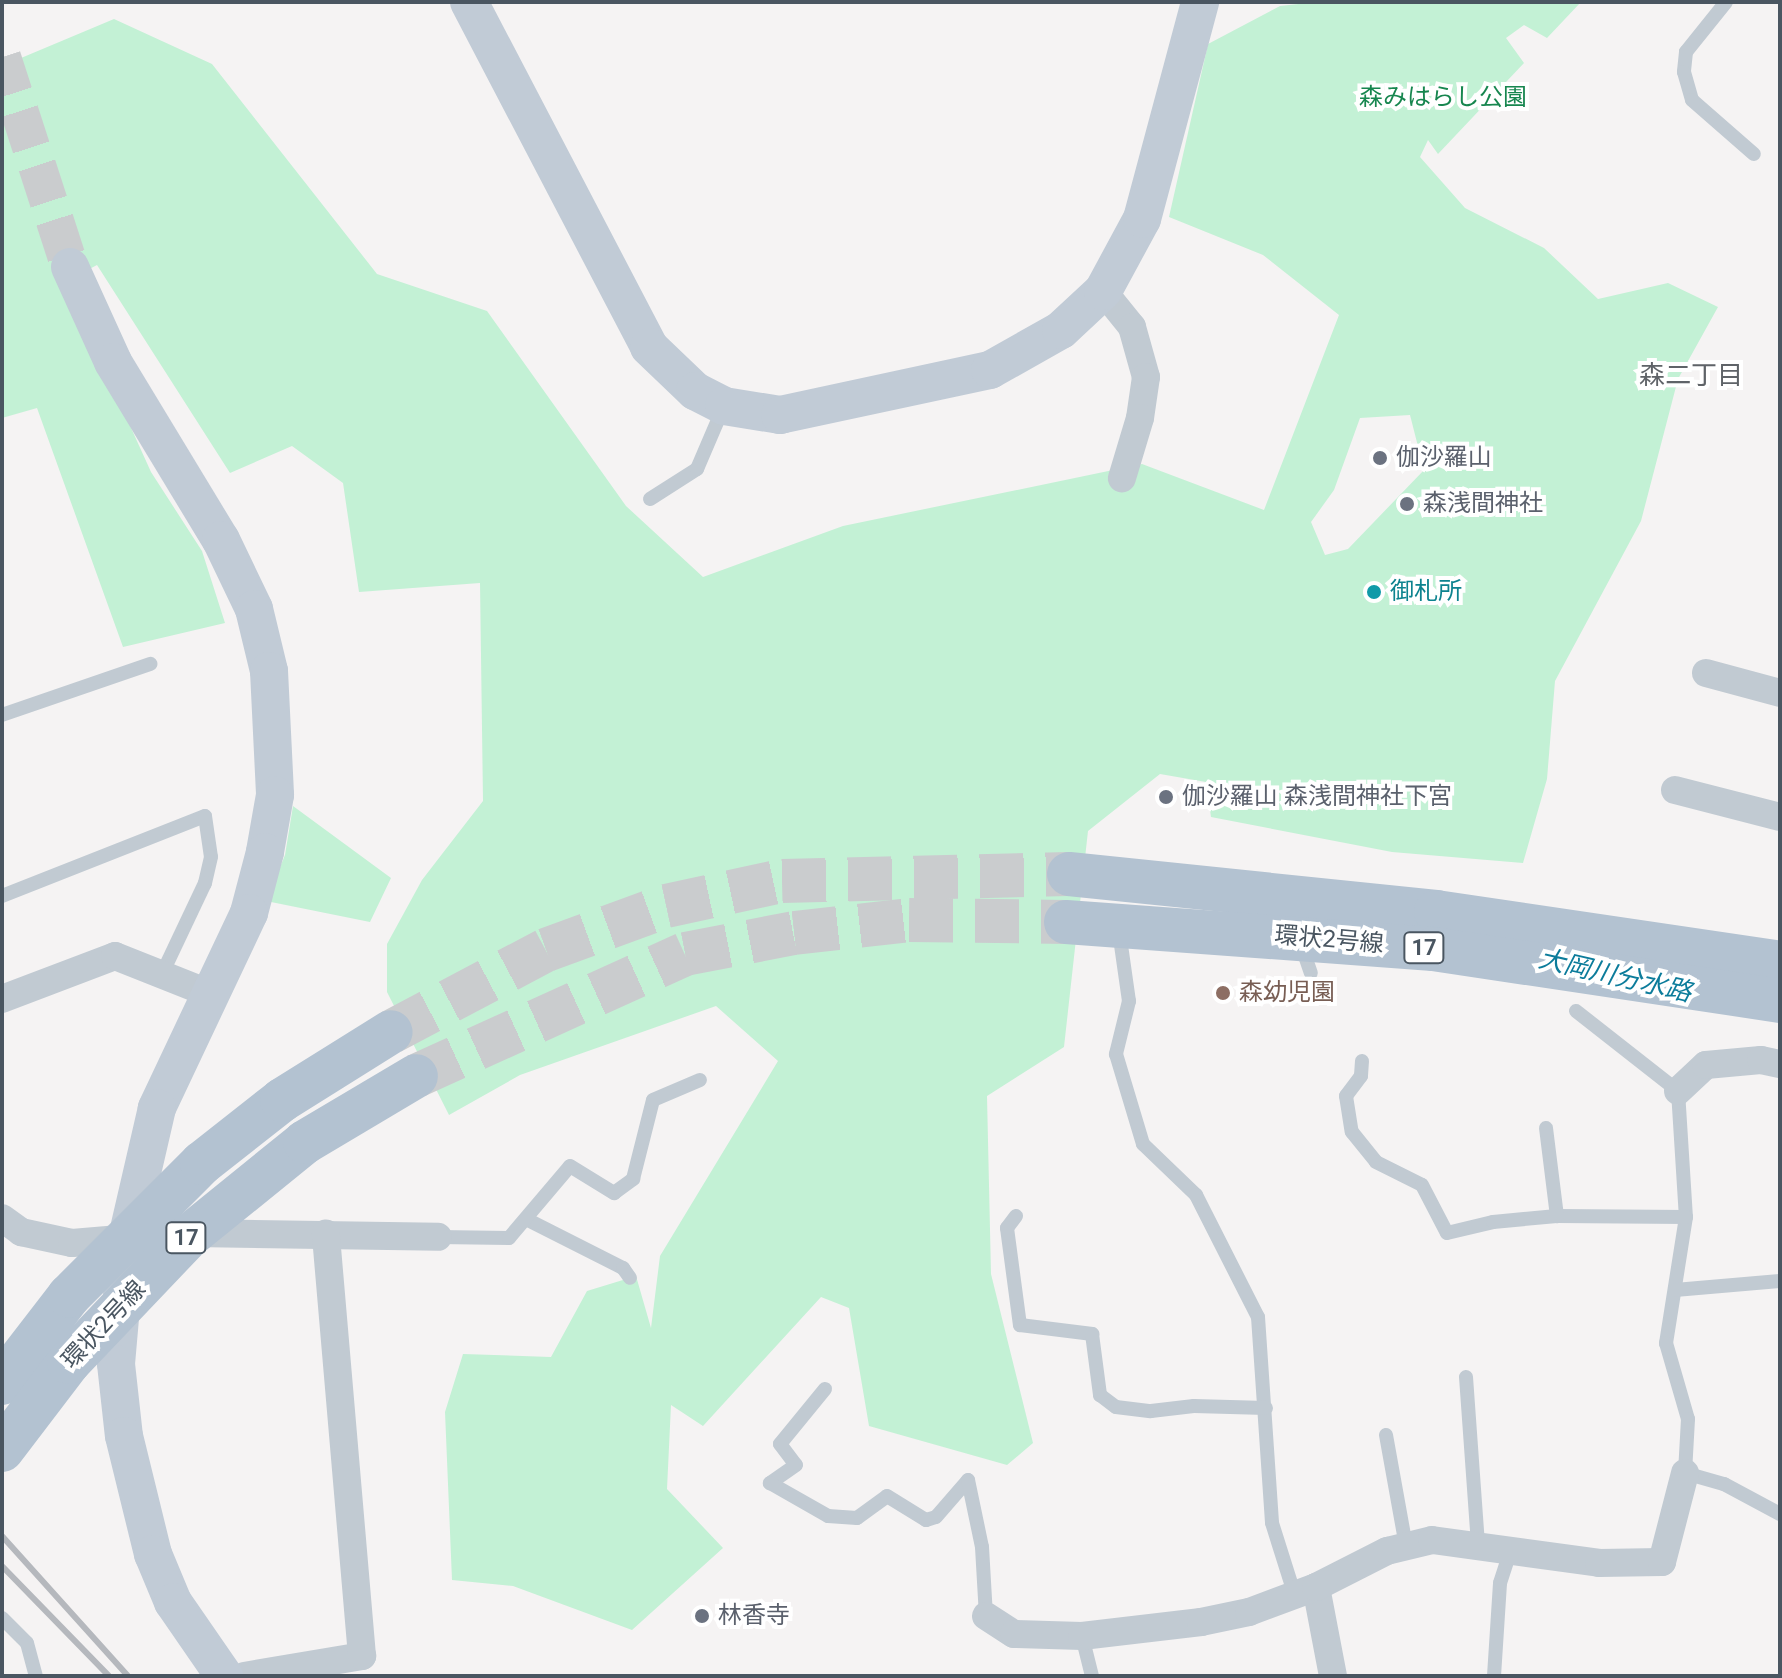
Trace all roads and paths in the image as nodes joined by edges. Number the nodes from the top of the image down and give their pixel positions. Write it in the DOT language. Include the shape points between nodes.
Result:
graph roads {
  1 [pos="469,2"];
  2 [pos="1200,2"];
  3 [pos="1726,2"];
  4 [pos="1754,154"];
  5 [pos="70,267"];
  6 [pos="1103,291"];
  7 [pos="724,406"];
  8 [pos="1122,478"];
  9 [pos="650,499"];
  10 [pos="150,664"];
  11 [pos="1706,673"];
  12 [pos="1780,693"];
  13 [pos="2,715"];
  14 [pos="1675,790"];
  15 [pos="1780,817"];
  16 [pos="1069,874"];
  17 [pos="2,896"];
  18 [pos="1066,922"];
  19 [pos="1120,942"];
  20 [pos="1780,963"];
  21 [pos="1308,965"];
  22 [pos="162,974"];
  23 [pos="211,994"];
  24 [pos="2,999"];
  25 [pos="1780,1001"];
  26 [pos="1576,1011"];
  27 [pos="391,1032"];
  28 [pos="1362,1061"];
  29 [pos="1780,1064"];
  30 [pos="416,1076"];
  31 [pos="700,1080"];
  32 [pos="1678,1091"];
  33 [pos="1546,1128"];
  34 [pos="1016,1216"];
  35 [pos="1557,1216"];
  36 [pos="1686,1217"];
  37 [pos="2,1218"];
  38 [pos="526,1219"];
  39 [pos="326,1234"];
  40 [pos="438,1237"];
  41 [pos="127,1238"];
  42 [pos="630,1278"];
  43 [pos="1780,1281"];
  44 [pos="1675,1290"];
  45 [pos="1466,1377"];
  46 [pos="2,1383"];
  47 [pos="825,1389"];
  48 [pos="1266,1408"];
  49 [pos="1386,1435"];
  50 [pos="2,1450"];
  51 [pos="1685,1473"];
  52 [pos="1780,1514"];
  53 [pos="1478,1545"];
  54 [pos="1406,1546"];
  55 [pos="1511,1549"];
  56 [pos="1306,1592"];
  57 [pos="986,1616"];
  58 [pos="2,1618"];
  59 [pos="1082,1636"];
  60 [pos="36,1676"];
  61 [pos="224,1676"];
  62 [pos="244,1676"];
  63 [pos="1092,1676"];
  64 [pos="1333,1676"];
  65 [pos="1494,1676"];
  1 -- 7 [label="street" via="649,347 675,375"];
  2 -- 6 [label="street" via="1142,219"];
  3 -- 4 [label="lane" via="1686,52 1684,72 1692,100"];
  5 -- 23 [label="street" via="113,362 221,540 254,609 269,671 275,795 265,852 249,913"];
  6 -- 7 [label="street" via="1061,330 990,370 780,415"];
  6 -- 8 [label="street" via="1132,327 1146,377"];
  7 -- 9 [label="lane" via="697,469"];
  10 -- 13 [label="lane"];
  11 -- 12 [label="street"];
  14 -- 15 [label="street"];
  16 -- 20 [label="main road, 環状2号線 / 17, bridge" via="1436,912"];
  17 -- 22 [label="lane" via="205,816 211,857 205,883"];
  18 -- 25 [label="main road, 環状2号線 / 17, bridge" via="1433,949"];
  19 -- 21 [label="street"];
  19 -- 48 [label="lane" via="1129,1001 1116,1054 1143,1144 1196,1195 1258,1317"];
  22 -- 23 [label="street"];
  22 -- 24 [label="street" via="115,956"];
  23 -- 41 [label="street" via="157,1108"];
  26 -- 32 [label="lane"];
  27 -- 46 [label="main road, 環状2号線 / 17, bridge" via="282,1100 202,1163 69,1296"];
  28 -- 35 [label="lane" via="1361,1076 1346,1096 1352,1132 1376,1162 1422,1185 1447,1233"];
  29 -- 32 [label="street" via="1761,1060 1706,1065"];
  30 -- 50 [label="main road, 環状2号線 / 17, bridge" via="305,1142 189,1236 69,1362"];
  31 -- 38 [label="lane" via="653,1100 633,1179 614,1193 570,1166"];
  32 -- 36 [label="lane"];
  33 -- 35 [label="lane"];
  34 -- 48 [label="lane" via="1007,1228 1020,1325 1092,1334 1096,1386 1108,1401 1151,1411"];
  35 -- 36 [label="lane"];
  36 -- 44 [label="lane"];
  37 -- 41 [label="street" via="21,1232 72,1243"];
  38 -- 40 [label="lane" via="509,1238"];
  38 -- 42 [label="lane" via="623,1268"];
  39 -- 40 [label="street"];
  39 -- 41 [label="street" via="217,1230"];
  39 -- 62 [label="street" via="362,1656"];
  41 -- 61 [label="street" via="116,1364 134,1484 173,1602"];
  43 -- 44 [label="lane"];
  44 -- 51 [label="lane" via="1666,1343 1688,1419"];
  45 -- 53 [label="lane"];
  47 -- 57 [label="lane" via="780,1444 796,1465 770,1483 828,1516 857,1518 887,1496 926,1520 936,1517 968,1480 982,1547"];
  48 -- 56 [label="lane" via="1272,1523"];
  49 -- 54 [label="lane"];
  51 -- 52 [label="lane" via="1724,1484"];
  51 -- 55 [label="street" via="1662,1562 1599,1563"];
  53 -- 54 [label="street" via="1432,1540"];
  53 -- 55 [label="street"];
  54 -- 56 [label="street"];
  55 -- 65 [label="lane" via="1500,1583"];
  56 -- 59 [label="street" via="1201,1622"];
  56 -- 64 [label="street"];
  57 -- 59 [label="street" via="1014,1634"];
  58 -- 60 [label="lane" via="27,1643"];
  59 -- 63 [label="lane"];
}
